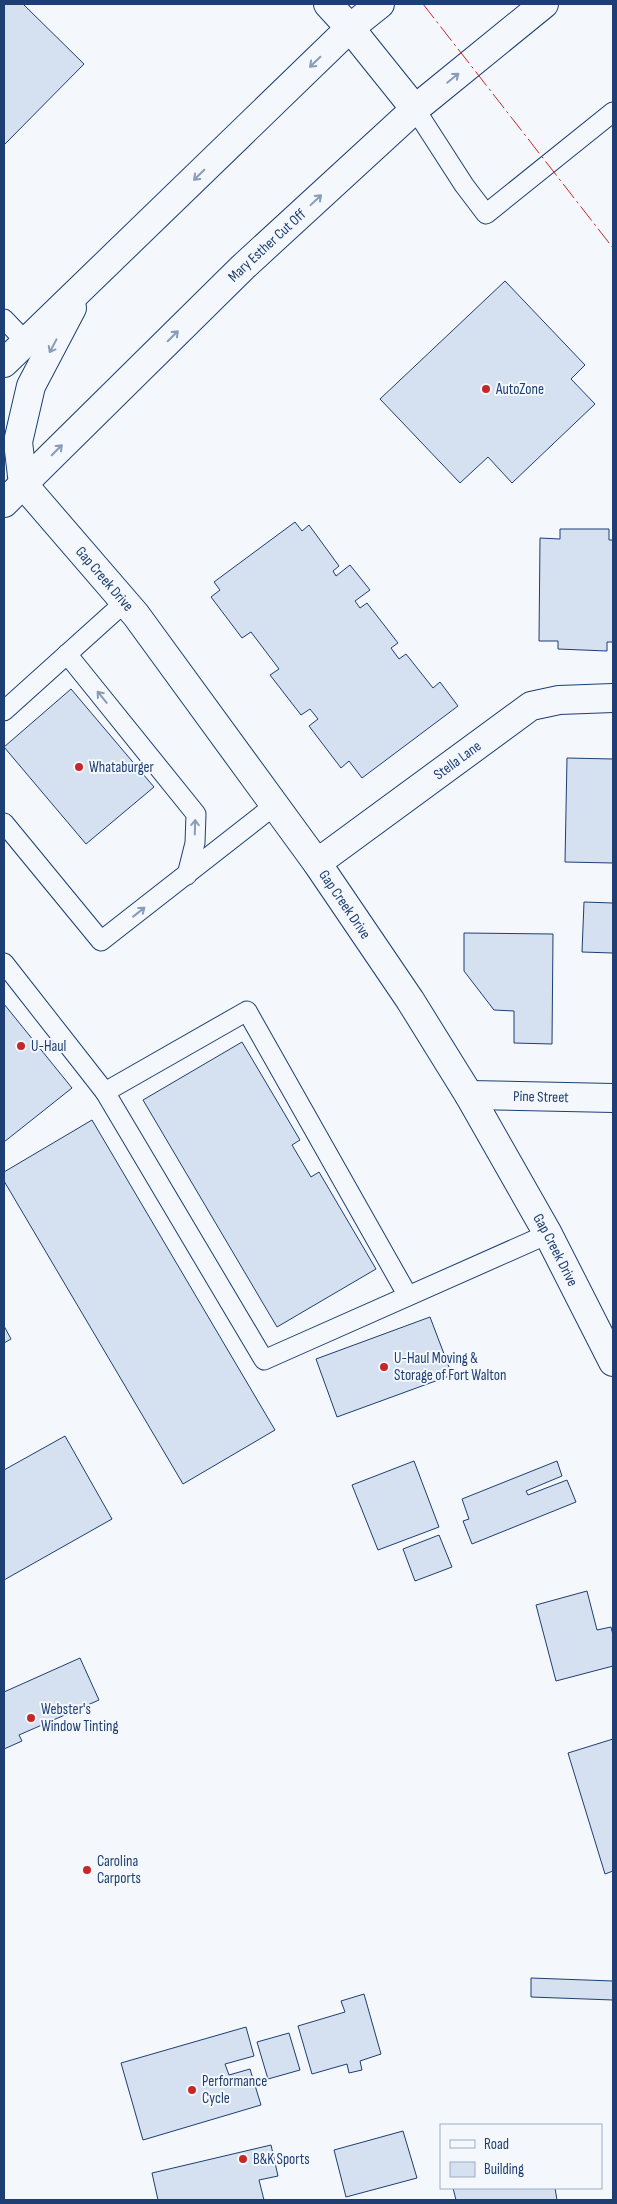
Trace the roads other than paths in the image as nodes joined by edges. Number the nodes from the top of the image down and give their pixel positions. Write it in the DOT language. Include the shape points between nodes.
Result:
graph roads {
  1 [pos="328,4"];
  2 [pos="380,4"];
  3 [pos="544,4"];
  4 [pos="350,28"];
  5 [pos="415,109"];
  6 [pos="613,112"];
  7 [pos="83,287"];
  8 [pos="4,319"];
  9 [pos="26,342"];
  10 [pos="4,364"];
  11 [pos="13,493"];
  12 [pos="125,602"];
  13 [pos="67,654"];
  14 [pos="613,698"];
  15 [pos="4,711"];
  16 [pos="275,805"];
  17 [pos="4,823"];
  18 [pos="316,863"];
  19 [pos="187,875"];
  20 [pos="4,963"];
  21 [pos="105,1092"];
  22 [pos="470,1095"];
  23 [pos="613,1098"];
  24 [pos="548,1234"];
  25 [pos="408,1296"];
  26 [pos="613,1362"];
  1 -- 4 [label="street"];
  2 -- 4 [label="street"];
  5 -- 3 [label="street, Mary Esther Cut Off, one-way"];
  4 -- 5 [label="street"];
  4 -- 7 [label="street, one-way"];
  5 -- 6 [label="lane" via="486,214"];
  11 -- 5 [label="street, Mary Esther Cut Off, one-way" via="243,267"];
  7 -- 9 [label="street"];
  7 -- 11 [label="street, one-way" via="32,386 18,442"];
  8 -- 9 [label="lane"];
  9 -- 10 [label="street"];
  11 -- 12 [label="street, Gap Creek Drive"];
  12 -- 13 [label="lane"];
  12 -- 16 [label="street, Gap Creek Drive"];
  13 -- 15 [label="lane"];
  19 -- 13 [label="lane, one-way" via="196,814"];
  14 -- 18 [label="street, Stella Lane" via="559,700 531,706"];
  16 -- 18 [label="street, Gap Creek Drive"];
  16 -- 19 [label="lane"];
  17 -- 19 [label="lane, one-way" via="100,941"];
  18 -- 22 [label="street, Gap Creek Drive" via="410,1000"];
  20 -- 21 [label="lane"];
  21 -- 25 [label="lane" via="264,1360"];
  21 -- 25 [label="lane" via="247,1011"];
  22 -- 23 [label="street, Pine Street"];
  22 -- 24 [label="street, Gap Creek Drive"];
  24 -- 25 [label="lane"];
  24 -- 26 [label="street, Gap Creek Drive"];
}
